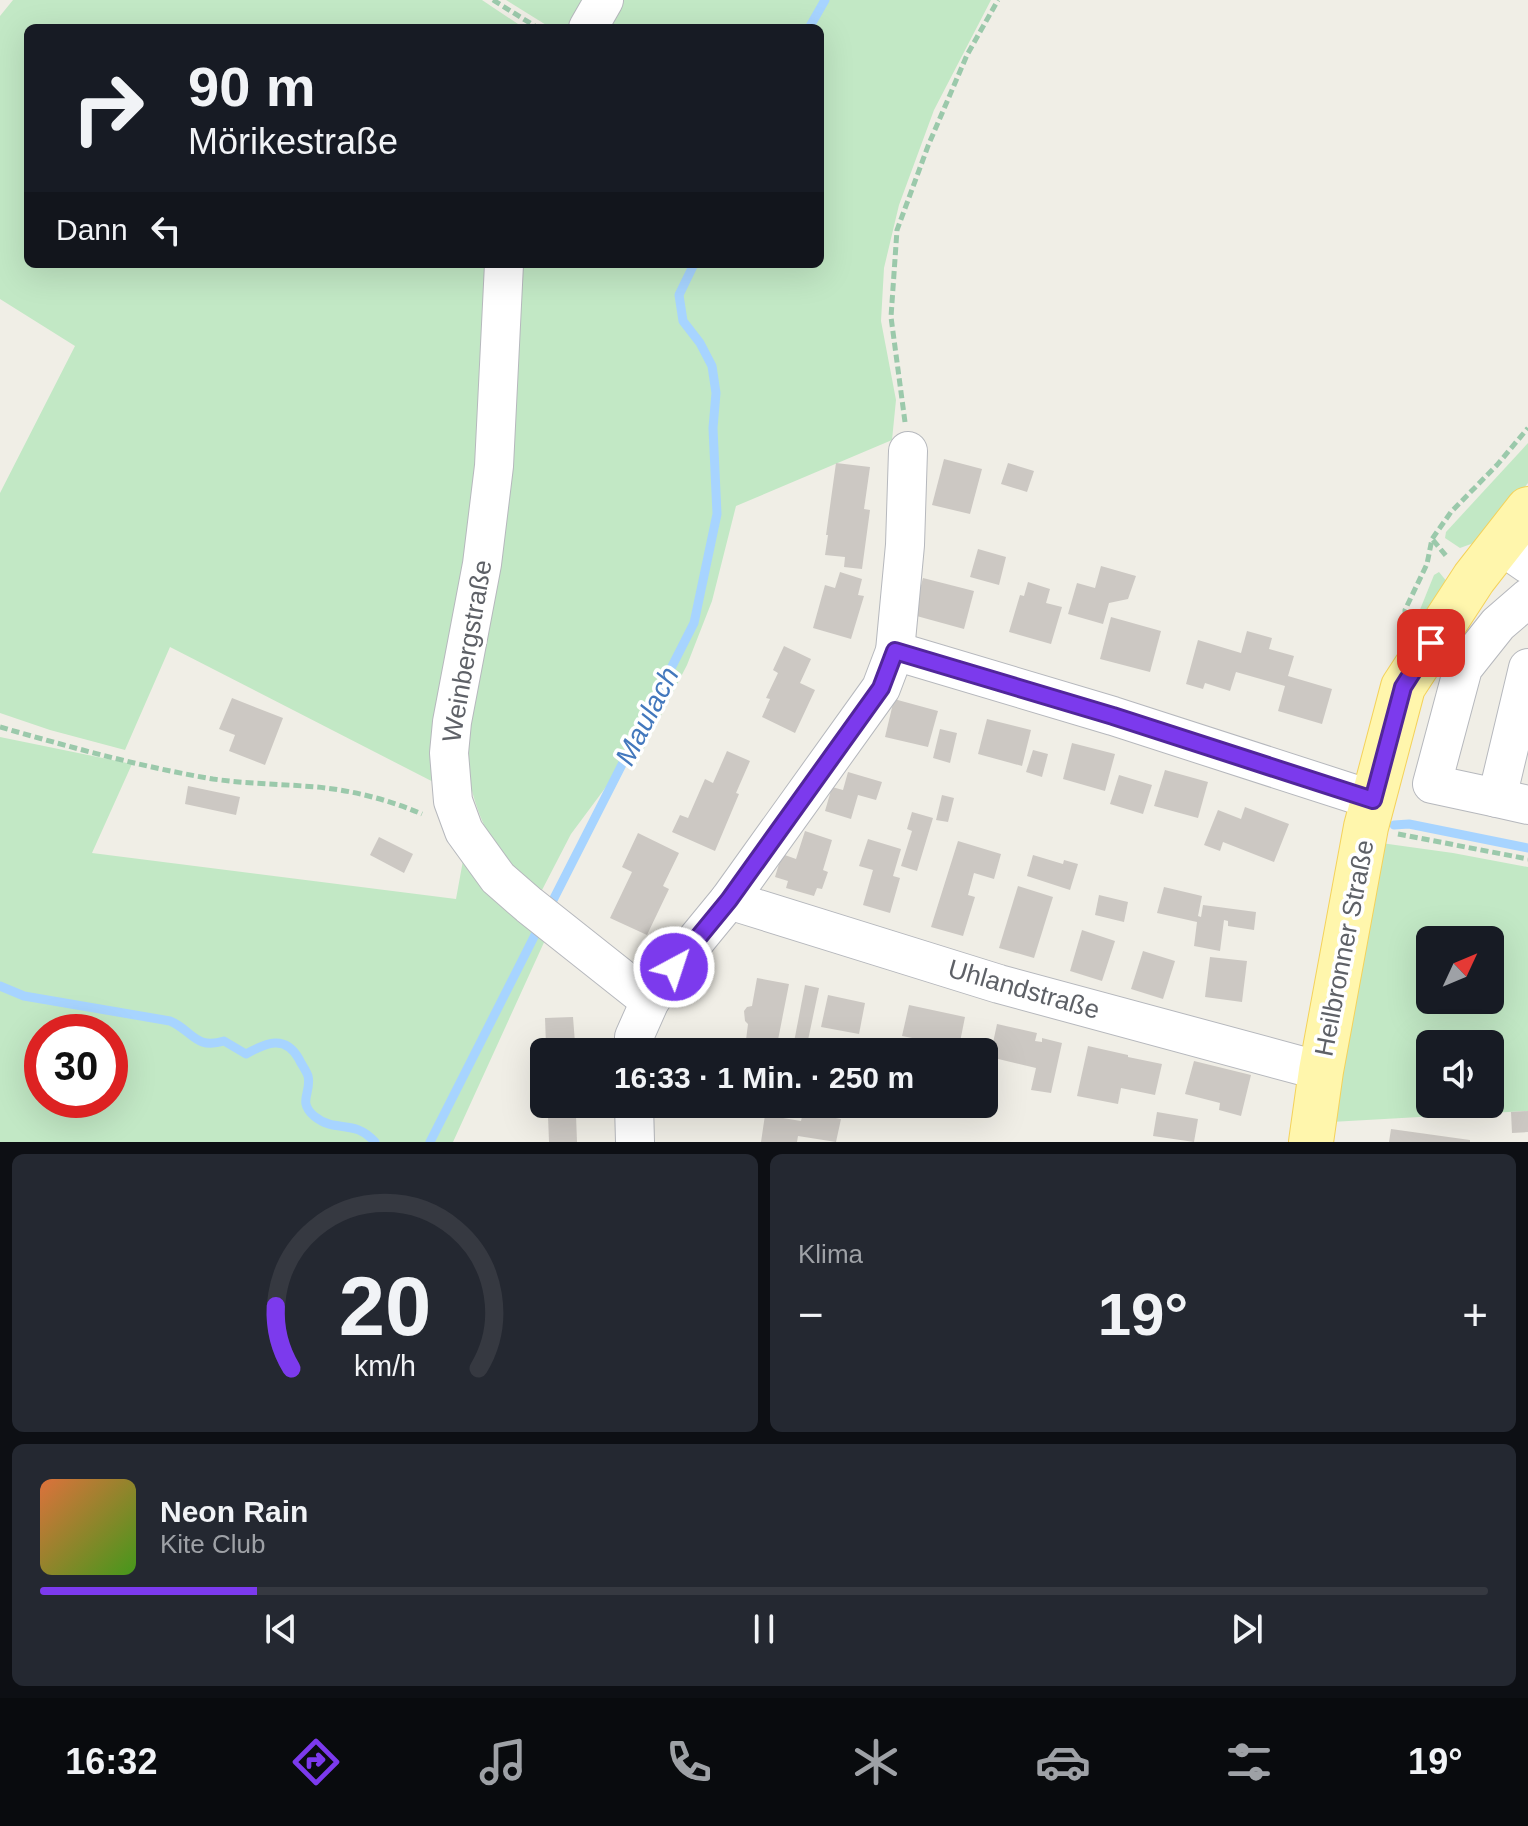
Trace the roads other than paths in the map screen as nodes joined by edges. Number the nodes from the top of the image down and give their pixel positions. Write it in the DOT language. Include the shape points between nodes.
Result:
graph roads {
  1 [pos="604,0"];
  2 [pos="590,24"];
  3 [pos="504,268"];
  4 [pos="908,451"];
  5 [pos="1528,509"];
  6 [pos="1514,554"];
  7 [pos="1528,598"];
  8 [pos="895,651"];
  9 [pos="1528,668"];
  10 [pos="1513,801"];
  11 [pos="1369,814"];
  12 [pos="729,900"];
  13 [pos="650,1001"];
  14 [pos="637,1038"];
  15 [pos="1321,1071"];
  16 [pos="634,1118"];
  17 [pos="635,1142"];
  18 [pos="1311,1142"];
  1 -- 2 [label="street"];
  3 -- 13 [label="street, Weinbergstraße" via="494,466 482,564 452,722 453,801 464,831 498,878"];
  4 -- 8 [label="street"];
  5 -- 6 [label="main road, Heilbronner Straße"];
  6 -- 11 [label="main road, Heilbronner Straße" via="1474,578 1403,687"];
  7 -- 10 [label="street" via="1498,624 1463,668 1432,784"];
  8 -- 11 [label="street" via="1113,716"];
  8 -- 12 [label="street" via="881,688"];
  9 -- 10 [label="street"];
  11 -- 15 [label="main road, Heilbronner Straße"];
  12 -- 13 [label="street"];
  12 -- 15 [label="street, Uhlandstraße" via="999,984"];
  13 -- 14 [label="street"];
  15 -- 18 [label="main road, Heilbronner Straße"];
  16 -- 17 [label="street"];
}
